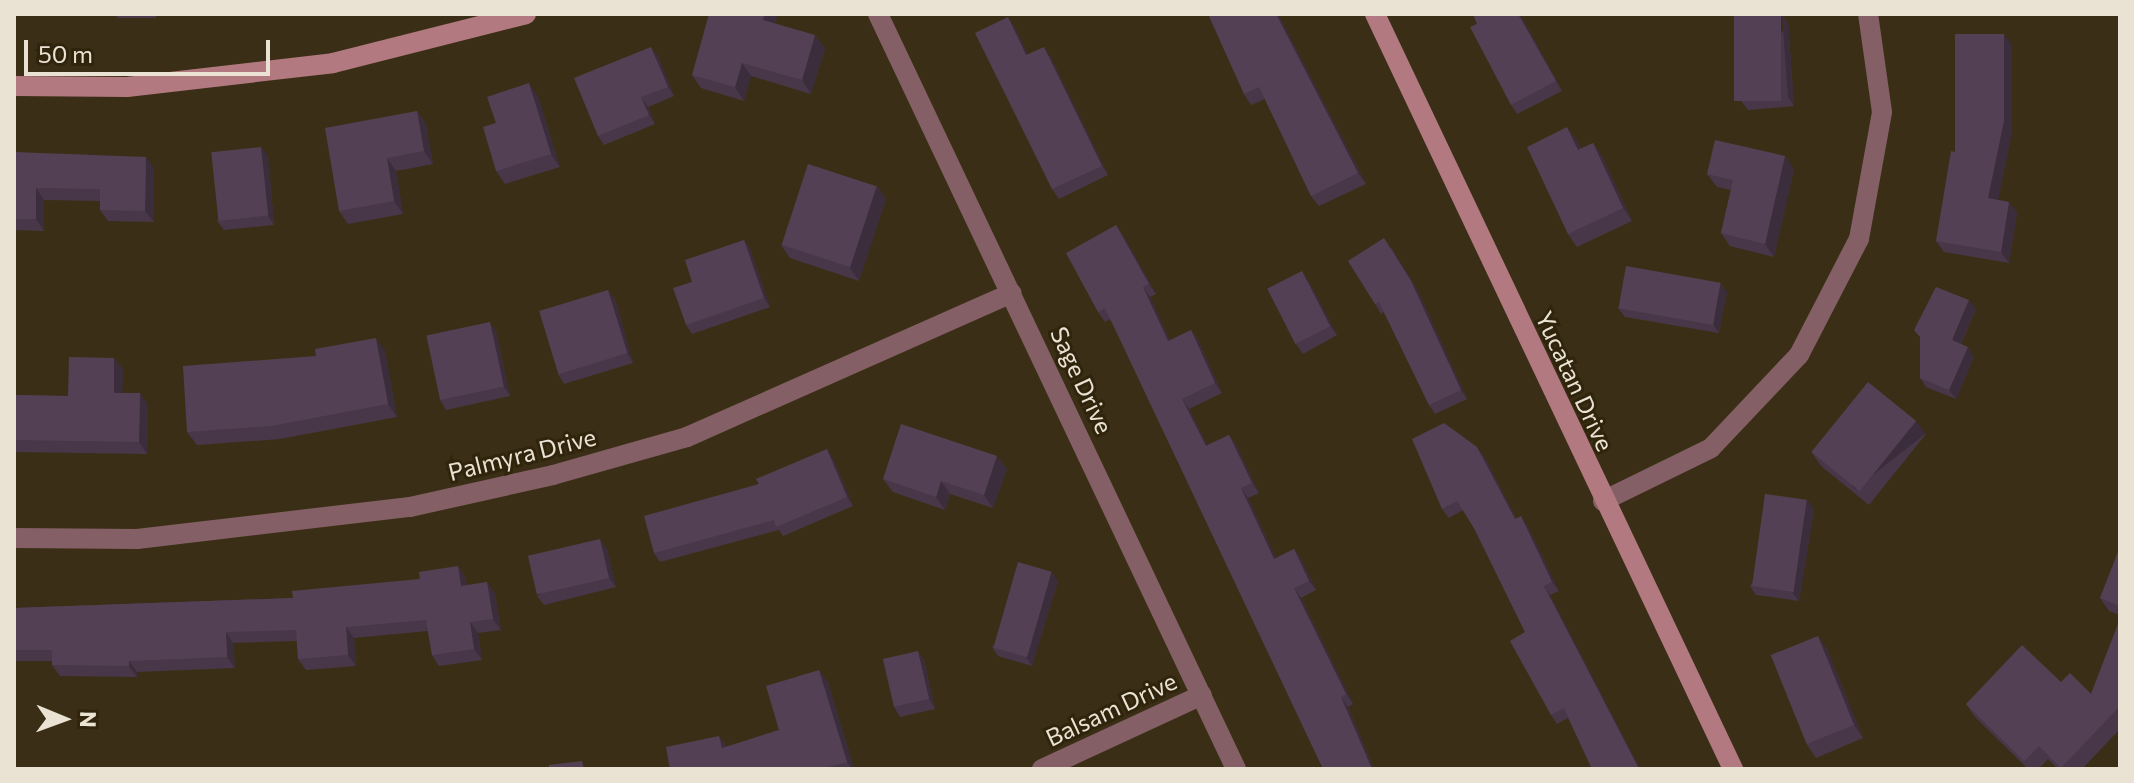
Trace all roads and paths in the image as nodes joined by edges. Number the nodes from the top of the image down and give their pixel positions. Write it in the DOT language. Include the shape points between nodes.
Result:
graph roads {
  1 [pos="526,14"];
  2 [pos="878,14"];
  3 [pos="1375,14"];
  4 [pos="1868,14"];
  5 [pos="14,86"];
  6 [pos="1012,293"];
  7 [pos="1603,501"];
  8 [pos="14,538"];
  9 [pos="1202,695"];
  10 [pos="1042,769"];
  11 [pos="1236,769"];
  12 [pos="1733,769"];
  1 -- 5 [label="street" via="333,63 127,87"];
  2 -- 6 [label="street, Sage Drive"];
  3 -- 7 [label="street, Yucatan Drive"];
  4 -- 7 [label="street" via="1882,112 1859,239 1799,355 1711,448"];
  6 -- 8 [label="street, Palmyra Drive" via="687,437 553,475 395,509 137,539"];
  6 -- 9 [label="street, Sage Drive"];
  7 -- 12 [label="street, Yucatan Drive"];
  9 -- 10 [label="street, Balsam Drive"];
  9 -- 11 [label="street, Sage Drive"];
}
